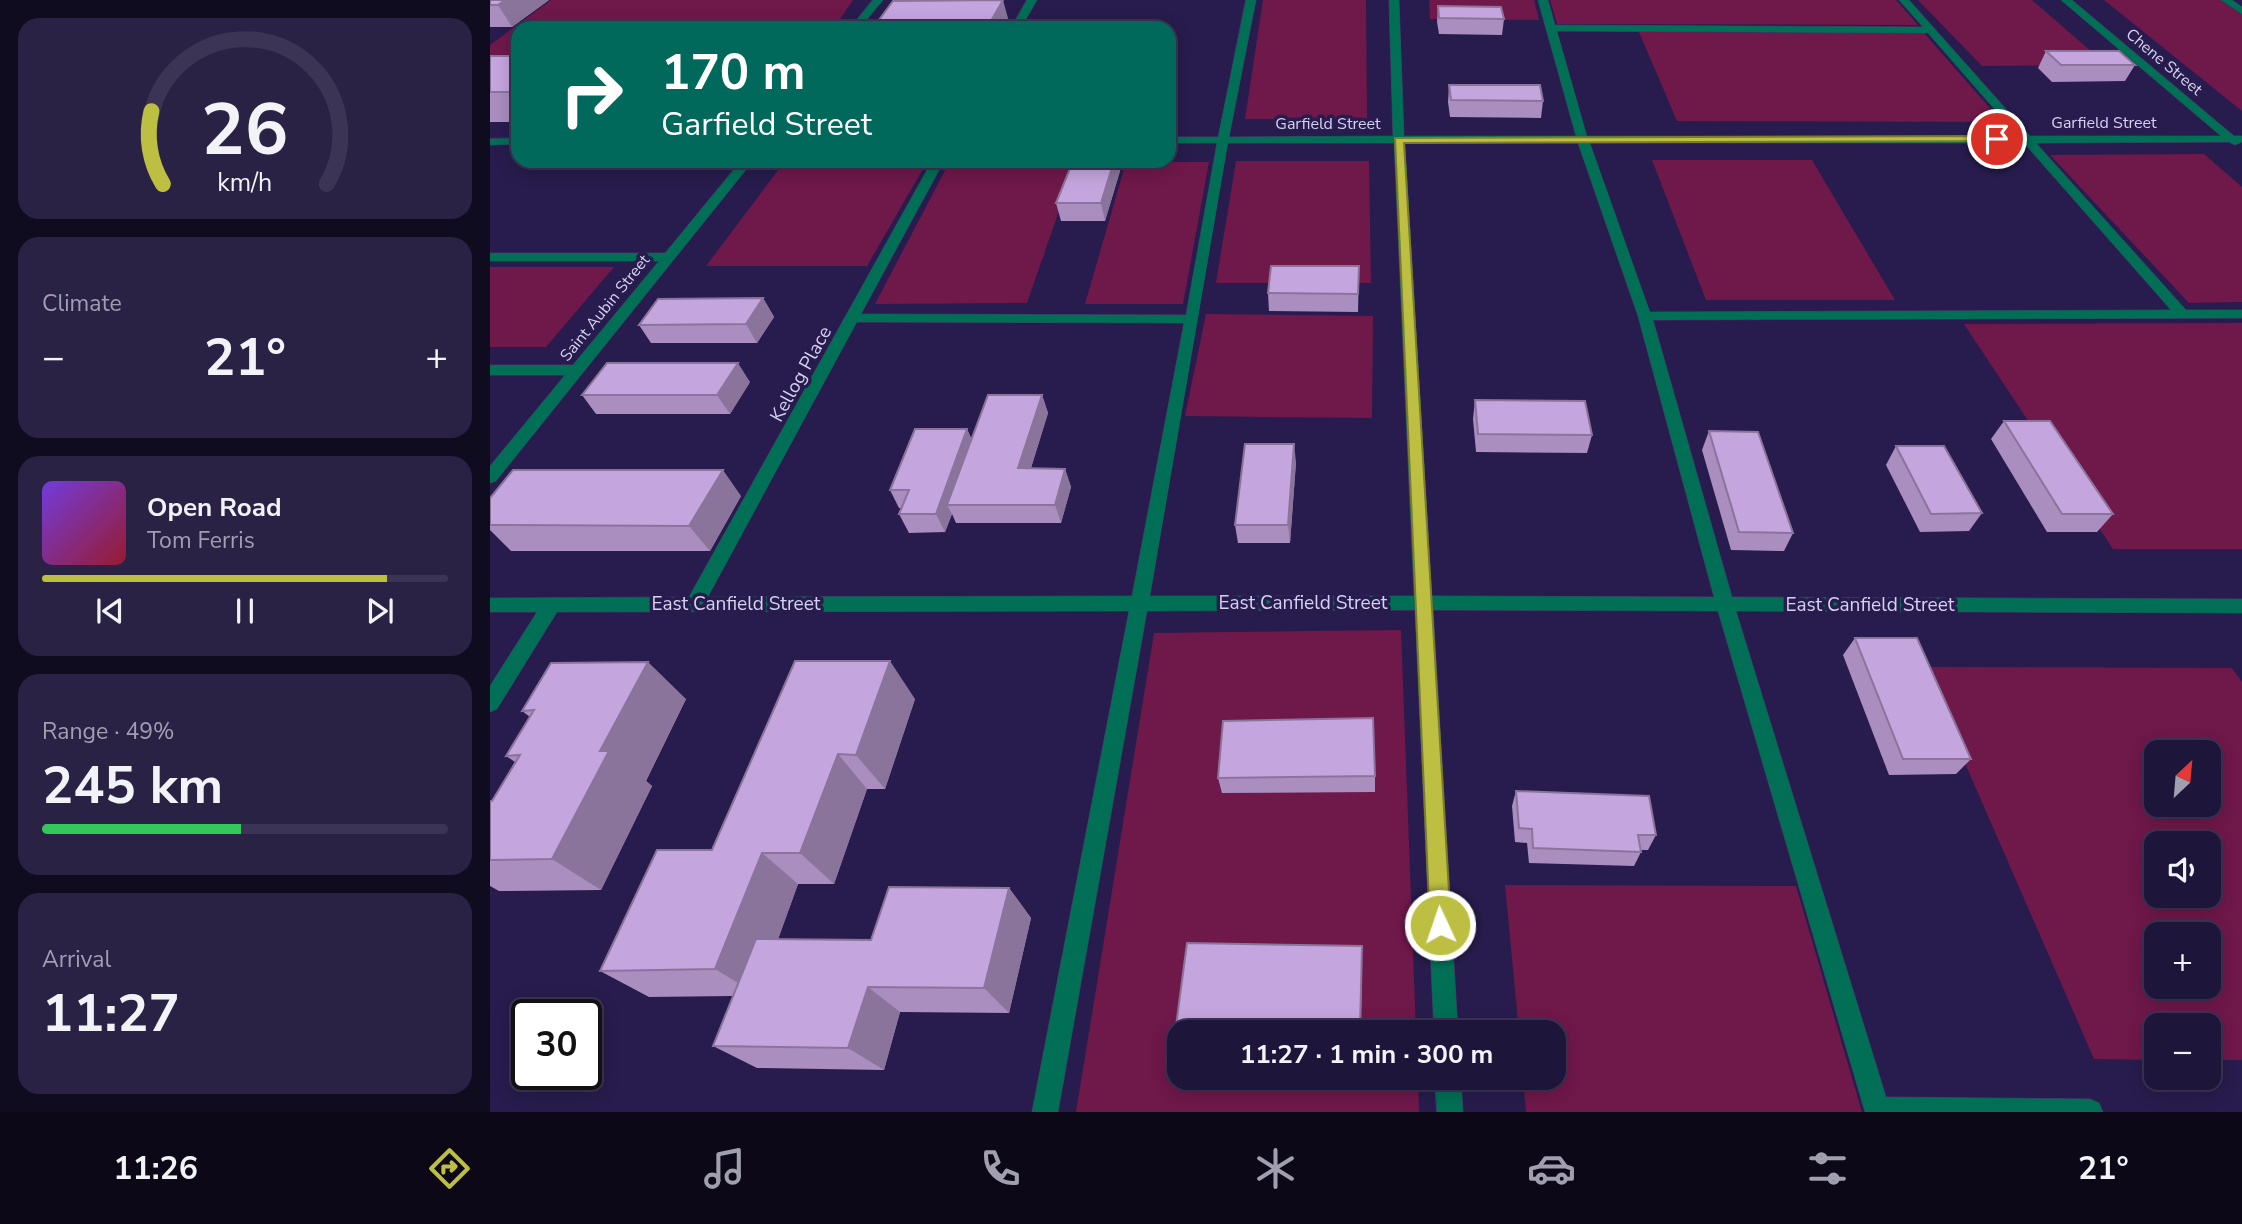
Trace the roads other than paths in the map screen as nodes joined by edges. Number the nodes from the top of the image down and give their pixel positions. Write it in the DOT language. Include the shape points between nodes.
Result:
graph roads {
  1 [pos="878,0"];
  2 [pos="1032,0"];
  3 [pos="1251,0"];
  4 [pos="1394,0"];
  5 [pos="1543,0"];
  6 [pos="1904,0"];
  7 [pos="2066,0"];
  8 [pos="2226,0"];
  9 [pos="2242,11"];
  10 [pos="861,21"];
  11 [pos="1020,21"];
  12 [pos="1551,28"];
  13 [pos="1930,30"];
  14 [pos="2025,139"];
  15 [pos="2236,139"];
  16 [pos="1176,140"];
  17 [pos="1223,140"];
  18 [pos="1399,140"];
  19 [pos="1583,140"];
  20 [pos="511,141"];
  21 [pos="490,142"];
  22 [pos="2242,149"];
  23 [pos="741,168"];
  24 [pos="934,168"];
  25 [pos="490,257"];
  26 [pos="668,257"];
  27 [pos="2242,314"];
  28 [pos="1645,316"];
  29 [pos="2183,316"];
  30 [pos="854,318"];
  31 [pos="1192,319"];
  32 [pos="490,370"];
  33 [pos="576,370"];
  34 [pos="490,477"];
  35 [pos="1424,603"];
  36 [pos="552,604"];
  37 [pos="695,604"];
  38 [pos="1140,604"];
  39 [pos="1725,604"];
  40 [pos="490,605"];
  41 [pos="2242,606"];
  42 [pos="490,703"];
  43 [pos="1445,1020"];
  44 [pos="1449,1090"];
  45 [pos="1878,1111"];
  46 [pos="1045,1112"];
  47 [pos="1450,1112"];
  48 [pos="2090,1112"];
  1 -- 10 [label="street"];
  2 -- 11 [label="street"];
  3 -- 17 [label="street"];
  4 -- 18 [label="street"];
  5 -- 12 [label="street"];
  6 -- 13 [label="street"];
  7 -- 15 [label="street, Chene Street"];
  8 -- 9 [label="street"];
  12 -- 13 [label="street"];
  12 -- 19 [label="street"];
  13 -- 14 [label="street"];
  14 -- 15 [label="street, Garfield Street"];
  14 -- 19 [label="street, Garfield Street"];
  14 -- 29 [label="street"];
  15 -- 22 [label="street, Chene Street"];
  16 -- 17 [label="street, Garfield Street"];
  17 -- 18 [label="street, Garfield Street"];
  17 -- 31 [label="street"];
  18 -- 19 [label="street, Garfield Street"];
  18 -- 35 [label="street"];
  19 -- 28 [label="street"];
  20 -- 21 [label="street"];
  23 -- 26 [label="street, Saint Aubin Street"];
  24 -- 30 [label="street, Kellog Place"];
  25 -- 26 [label="street"];
  26 -- 33 [label="street, Saint Aubin Street"];
  27 -- 29 [label="street"];
  28 -- 29 [label="street"];
  28 -- 39 [label="street"];
  30 -- 31 [label="street"];
  30 -- 37 [label="street, Kellog Place"];
  31 -- 38 [label="street"];
  32 -- 33 [label="street"];
  33 -- 34 [label="street, Saint Aubin Street"];
  35 -- 38 [label="street, East Canfield Street"];
  35 -- 39 [label="street, East Canfield Street"];
  35 -- 43 [label="street"];
  36 -- 37 [label="street, East Canfield Street"];
  36 -- 40 [label="street, East Canfield Street"];
  36 -- 42 [label="street"];
  37 -- 38 [label="street, East Canfield Street"];
  38 -- 46 [label="street"];
  39 -- 41 [label="street, East Canfield Street"];
  39 -- 45 [label="street"];
  44 -- 47 [label="street"];
  45 -- 48 [label="street"];
}
